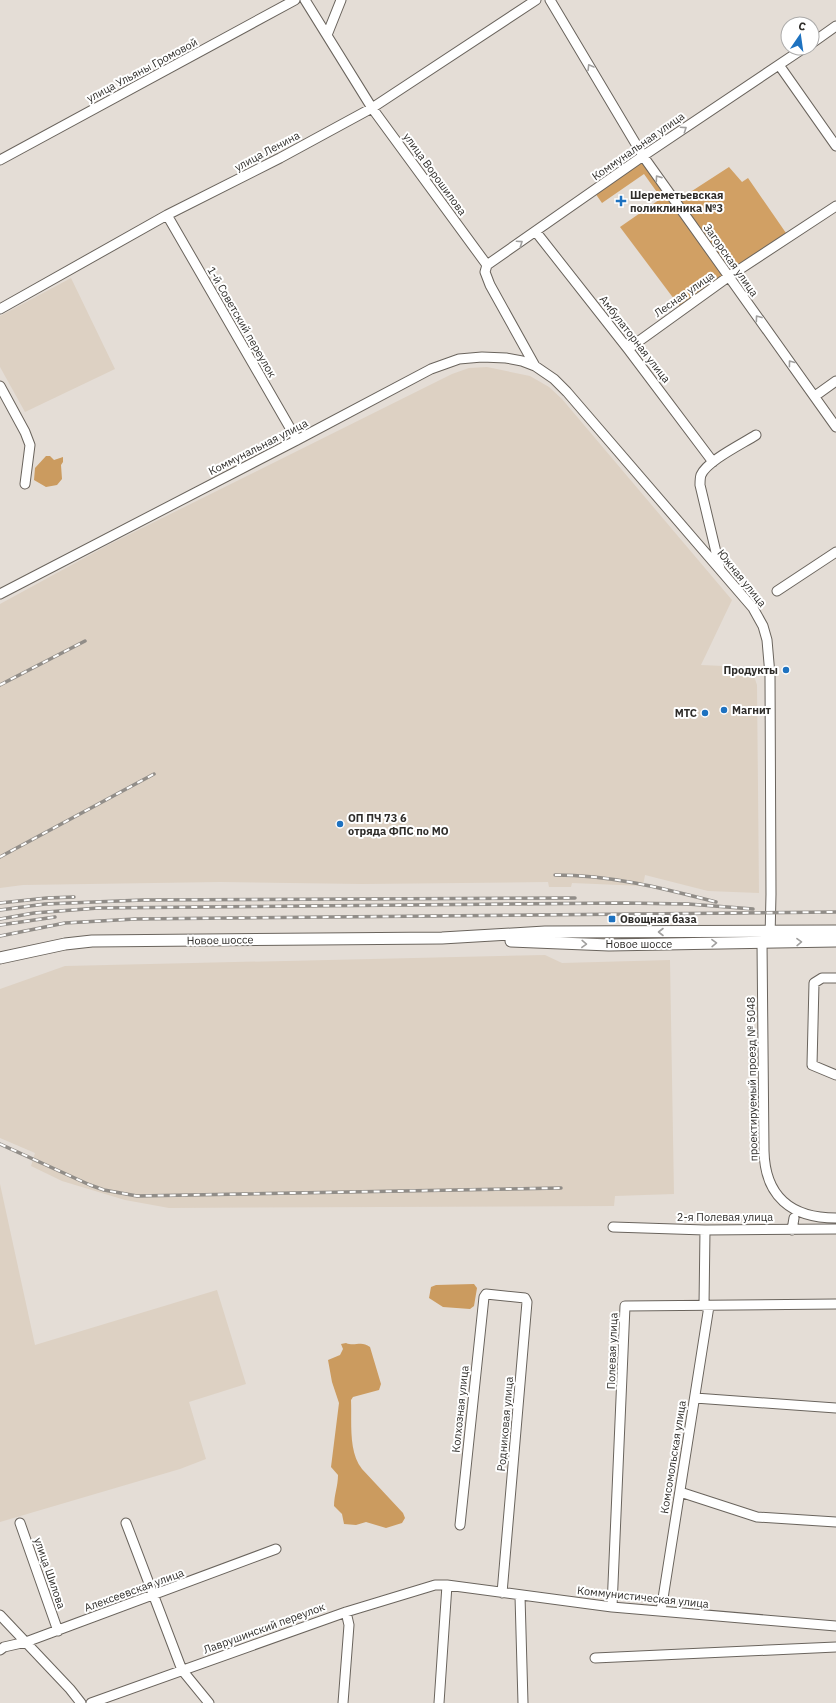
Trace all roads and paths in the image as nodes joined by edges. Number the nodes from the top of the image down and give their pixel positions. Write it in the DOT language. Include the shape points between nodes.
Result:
graph roads {
  1 [pos="295,0"];
  2 [pos="305,0"];
  3 [pos="342,0"];
  4 [pos="536,0"];
  5 [pos="550,0"];
  6 [pos="836,26"];
  7 [pos="328,35"];
  8 [pos="820,37"];
  9 [pos="792,56"];
  10 [pos="779,65"];
  11 [pos="372,108"];
  12 [pos="836,146"];
  13 [pos="643,156"];
  14 [pos="0,160"];
  15 [pos="836,206"];
  16 [pos="167,215"];
  17 [pos="536,232"];
  18 [pos="487,264"];
  19 [pos="728,277"];
  20 [pos="0,308"];
  21 [pos="628,349"];
  22 [pos="535,366"];
  23 [pos="836,381"];
  24 [pos="0,386"];
  25 [pos="815,396"];
  26 [pos="836,427"];
  27 [pos="756,434"];
  28 [pos="297,440"];
  29 [pos="713,462"];
  30 [pos="25,484"];
  31 [pos="836,552"];
  32 [pos="720,569"];
  33 [pos="777,591"];
  34 [pos="0,594"];
  35 [pos="836,933"];
  36 [pos="767,939"];
  37 [pos="0,958"];
  38 [pos="836,978"];
  39 [pos="836,1075"];
  40 [pos="794,1218"];
  41 [pos="836,1218"];
  42 [pos="614,1227"];
  43 [pos="836,1229"];
  44 [pos="705,1230"];
  45 [pos="792,1230"];
  46 [pos="485,1295"];
  47 [pos="836,1304"];
  48 [pos="707,1306"];
  49 [pos="695,1398"];
  50 [pos="836,1408"];
  51 [pos="680,1492"];
  52 [pos="836,1522"];
  53 [pos="20,1523"];
  54 [pos="126,1523"];
  55 [pos="460,1525"];
  56 [pos="276,1549"];
  57 [pos="448,1585"];
  58 [pos="502,1593"];
  59 [pos="153,1596"];
  60 [pos="520,1596"];
  61 [pos="612,1607"];
  62 [pos="346,1612"];
  63 [pos="661,1612"];
  64 [pos="0,1615"];
  65 [pos="836,1626"];
  66 [pos="58,1630"];
  67 [pos="26,1642"];
  68 [pos="836,1647"];
  69 [pos="0,1650"];
  70 [pos="595,1658"];
  71 [pos="182,1670"];
  72 [pos="81,1703"];
  73 [pos="91,1703"];
  74 [pos="209,1703"];
  75 [pos="343,1703"];
  76 [pos="440,1703"];
  77 [pos="523,1703"];
  1 -- 14 [label="street, улица Ульяны Громовой"];
  2 -- 7 [label="street, улица Ворошилова"];
  3 -- 7 [label="street"];
  4 -- 11 [label="street, улица Ленина"];
  13 -- 5 [label="street, Загорская улица, one-way"];
  6 -- 8 [label="street"];
  7 -- 11 [label="street, улица Ворошилова"];
  9 -- 10 [label="street, Коммунальная улица"];
  10 -- 12 [label="street"];
  13 -- 10 [label="street, Коммунальная улица, one-way"];
  11 -- 16 [label="street, улица Ленина"];
  11 -- 18 [label="street, улица Ворошилова"];
  13 -- 17 [label="street, Коммунальная улица"];
  19 -- 13 [label="street, Загорская улица, one-way"];
  15 -- 19 [label="street, Лесная улица"];
  16 -- 20 [label="street, улица Ленина"];
  16 -- 28 [label="street, 1-й Советский переулок"];
  18 -- 17 [label="street, Коммунальная улица, one-way"];
  17 -- 21 [label="street, Амбулаторная улица"];
  18 -- 22 [label="street, улица Ворошилова" via="485,272 490,285"];
  19 -- 21 [label="street, Лесная улица"];
  25 -- 19 [label="street, Загорская улица, one-way"];
  21 -- 29 [label="street, Амбулаторная улица"];
  22 -- 28 [label="street, Коммунальная улица" via="506,358 459,359 431,369"];
  22 -- 32 [label="street, Южная улица" via="567,392"];
  23 -- 25 [label="street"];
  24 -- 30 [label="street" via="30,445"];
  25 -- 26 [label="street, Загорская улица"];
  27 -- 29 [label="street"];
  28 -- 34 [label="street, Коммунальная улица"];
  29 -- 32 [label="street" via="700,476 700,484"];
  31 -- 33 [label="street"];
  32 -- 36 [label="street, Южная улица" via="753,608 767,640 770,675"];
  35 -- 36 [label="main road, Новое шоссе"];
  36 -- 37 [label="main road, Новое шоссе" via="545,932 442,938 92,941"];
  36 -- 41 [label="street, проектируемый проезд № 5048" via="764,1151 766,1172 774,1191 788,1205 806,1214"];
  38 -- 39 [label="street" via="822,978 814,983 812,1065"];
  40 -- 45 [label="street"];
  42 -- 44 [label="street, 2-я Полевая улица"];
  43 -- 45 [label="street, 2-я Полевая улица"];
  44 -- 45 [label="street, 2-я Полевая улица"];
  44 -- 48 [label="street, Комсомольская улица"];
  46 -- 55 [label="street, Колхозная улица"];
  46 -- 58 [label="street, Родниковая улица" via="525,1298 527,1302"];
  47 -- 48 [label="street, Полевая улица"];
  48 -- 49 [label="street, Комсомольская улица"];
  48 -- 61 [label="street, Полевая улица" via="625,1306"];
  49 -- 50 [label="street"];
  49 -- 51 [label="street, Комсомольская улица"];
  51 -- 52 [label="street" via="757,1517"];
  51 -- 63 [label="street, Комсомольская улица"];
  53 -- 66 [label="street, улица Шилова"];
  54 -- 59 [label="street"];
  56 -- 59 [label="street, Алексеевская улица"];
  57 -- 58 [label="street, Коммунистическая улица"];
  57 -- 62 [label="street, Лаврушинский переулок" via="419,1589"];
  57 -- 76 [label="street"];
  58 -- 60 [label="street, Коммунистическая улица"];
  59 -- 66 [label="street, Алексеевская улица"];
  59 -- 71 [label="street"];
  60 -- 61 [label="street, Коммунистическая улица"];
  60 -- 77 [label="street"];
  61 -- 63 [label="street, Коммунистическая улица"];
  62 -- 71 [label="street, Лаврушинский переулок"];
  62 -- 75 [label="street" via="349,1625"];
  63 -- 65 [label="street, Коммунистическая улица"];
  64 -- 67 [label="street"];
  66 -- 67 [label="street, Алексеевская улица"];
  67 -- 69 [label="street, Алексеевская улица"];
  67 -- 72 [label="street"];
  68 -- 70 [label="street"];
  71 -- 73 [label="street, Лаврушинский переулок"];
  71 -- 74 [label="street"];
}
